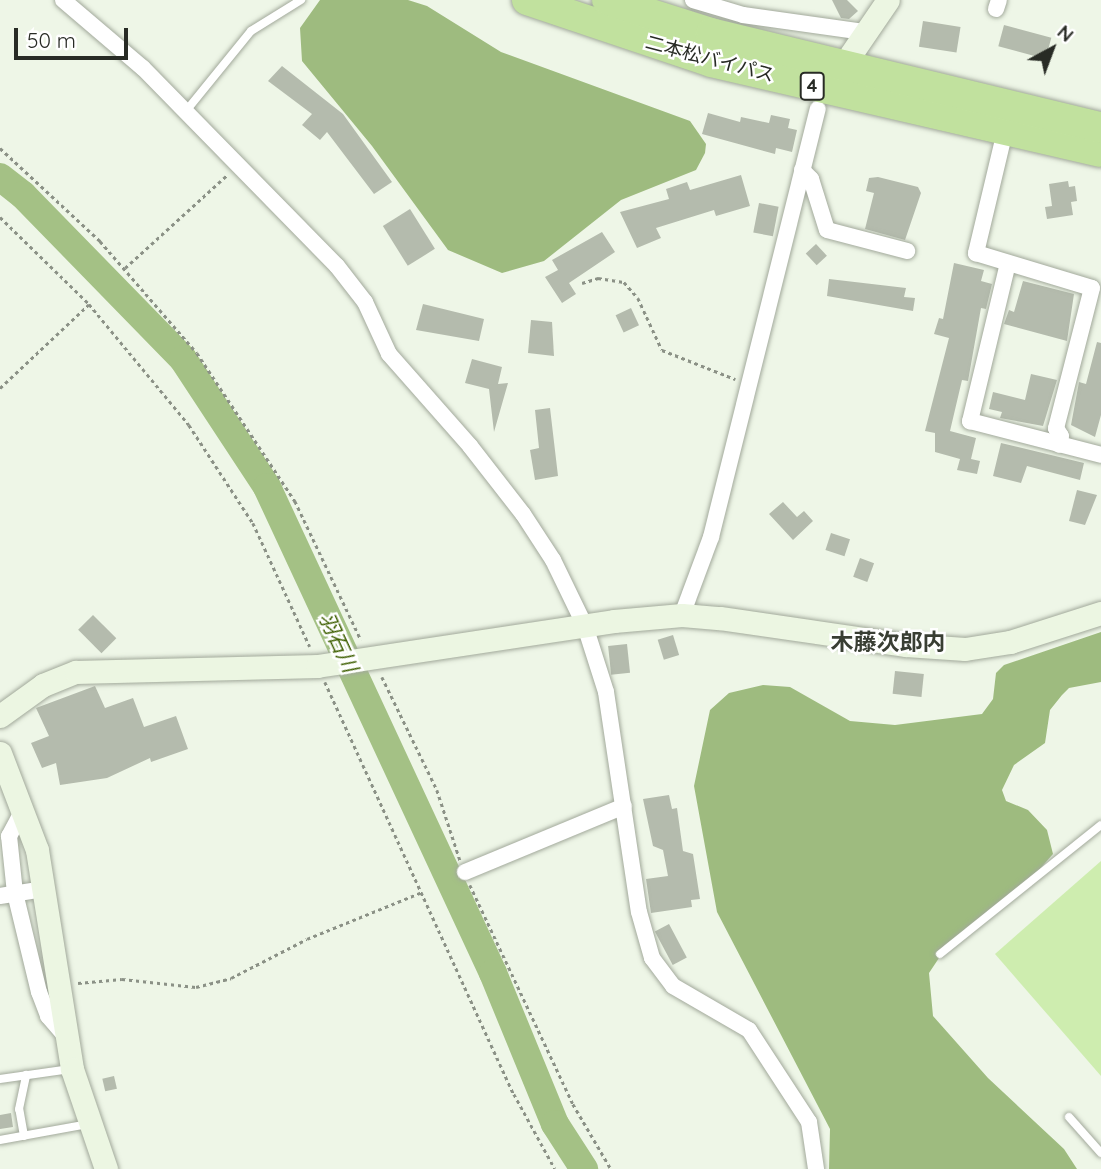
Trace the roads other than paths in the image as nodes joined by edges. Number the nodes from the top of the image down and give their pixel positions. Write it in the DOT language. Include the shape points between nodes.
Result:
graph roads {
  1 [pos="63,0"];
  2 [pos="301,0"];
  3 [pos="529,0"];
  4 [pos="607,0"];
  5 [pos="693,0"];
  6 [pos="888,0"];
  7 [pos="864,32"];
  8 [pos="851,54"];
  9 [pos="818,109"];
  10 [pos="186,111"];
  11 [pos="1006,127"];
  12 [pos="1101,127"];
  13 [pos="1101,152"];
  14 [pos="802,170"];
  15 [pos="907,251"];
  16 [pos="1008,263"];
  17 [pos="1059,445"];
  18 [pos="1101,456"];
  19 [pos="1101,613"];
  20 [pos="682,615"];
  21 [pos="585,626"];
  22 [pos="0,716"];
  23 [pos="0,753"];
  24 [pos="624,806"];
  25 [pos="23,810"];
  26 [pos="1101,825"];
  27 [pos="465,872"];
  28 [pos="44,888"];
  29 [pos="8,895"];
  30 [pos="940,954"];
  31 [pos="65,1037"];
  32 [pos="72,1069"];
  33 [pos="26,1075"];
  34 [pos="0,1079"];
  35 [pos="1069,1117"];
  36 [pos="88,1124"];
  37 [pos="24,1136"];
  38 [pos="0,1140"];
  39 [pos="1101,1153"];
  40 [pos="106,1169"];
  41 [pos="816,1169"];
  1 -- 10 [label="street" via="121,47"];
  2 -- 10 [label="lane" via="251,31"];
  3 -- 11 [label="highway, 二本松バイパス / 4" via="711,62"];
  4 -- 12 [label="highway, 二本松バイパス / 4" via="712,33"];
  5 -- 7 [label="street" via="743,15"];
  6 -- 7 [label="street"];
  7 -- 8 [label="street"];
  9 -- 14 [label="street"];
  10 -- 21 [label="street" via="240,163 365,302 389,354 523,514 553,560"];
  11 -- 13 [label="highway, 二本松バイパス / 4"];
  11 -- 16 [label="street" via="976,253"];
  14 -- 15 [label="street" via="811,178 827,230"];
  14 -- 20 [label="street" via="751,386 703,564"];
  16 -- 17 [label="street" via="1092,288 1056,428 1061,436"];
  16 -- 17 [label="street" via="970,421"];
  17 -- 18 [label="street"];
  19 -- 20 [label="street" via="1010,642 965,649"];
  20 -- 21 [label="street"];
  21 -- 22 [label="street" via="322,665 76,672 43,685"];
  21 -- 24 [label="street" via="606,692"];
  23 -- 25 [label="street"];
  24 -- 27 [label="street"];
  24 -- 41 [label="street" via="639,912 652,958 673,986 749,1030 809,1122"];
  25 -- 28 [label="street"];
  25 -- 29 [label="street" via="9,836"];
  26 -- 30 [label="lane"];
  28 -- 29 [label="street"];
  28 -- 31 [label="street"];
  29 -- 31 [label="street" via="48,1016"];
  31 -- 32 [label="street"];
  32 -- 33 [label="lane"];
  32 -- 36 [label="street"];
  33 -- 34 [label="lane"];
  33 -- 37 [label="lane" via="19,1109"];
  35 -- 39 [label="lane"];
  36 -- 37 [label="lane"];
  36 -- 40 [label="street"];
  37 -- 38 [label="lane"];
}
